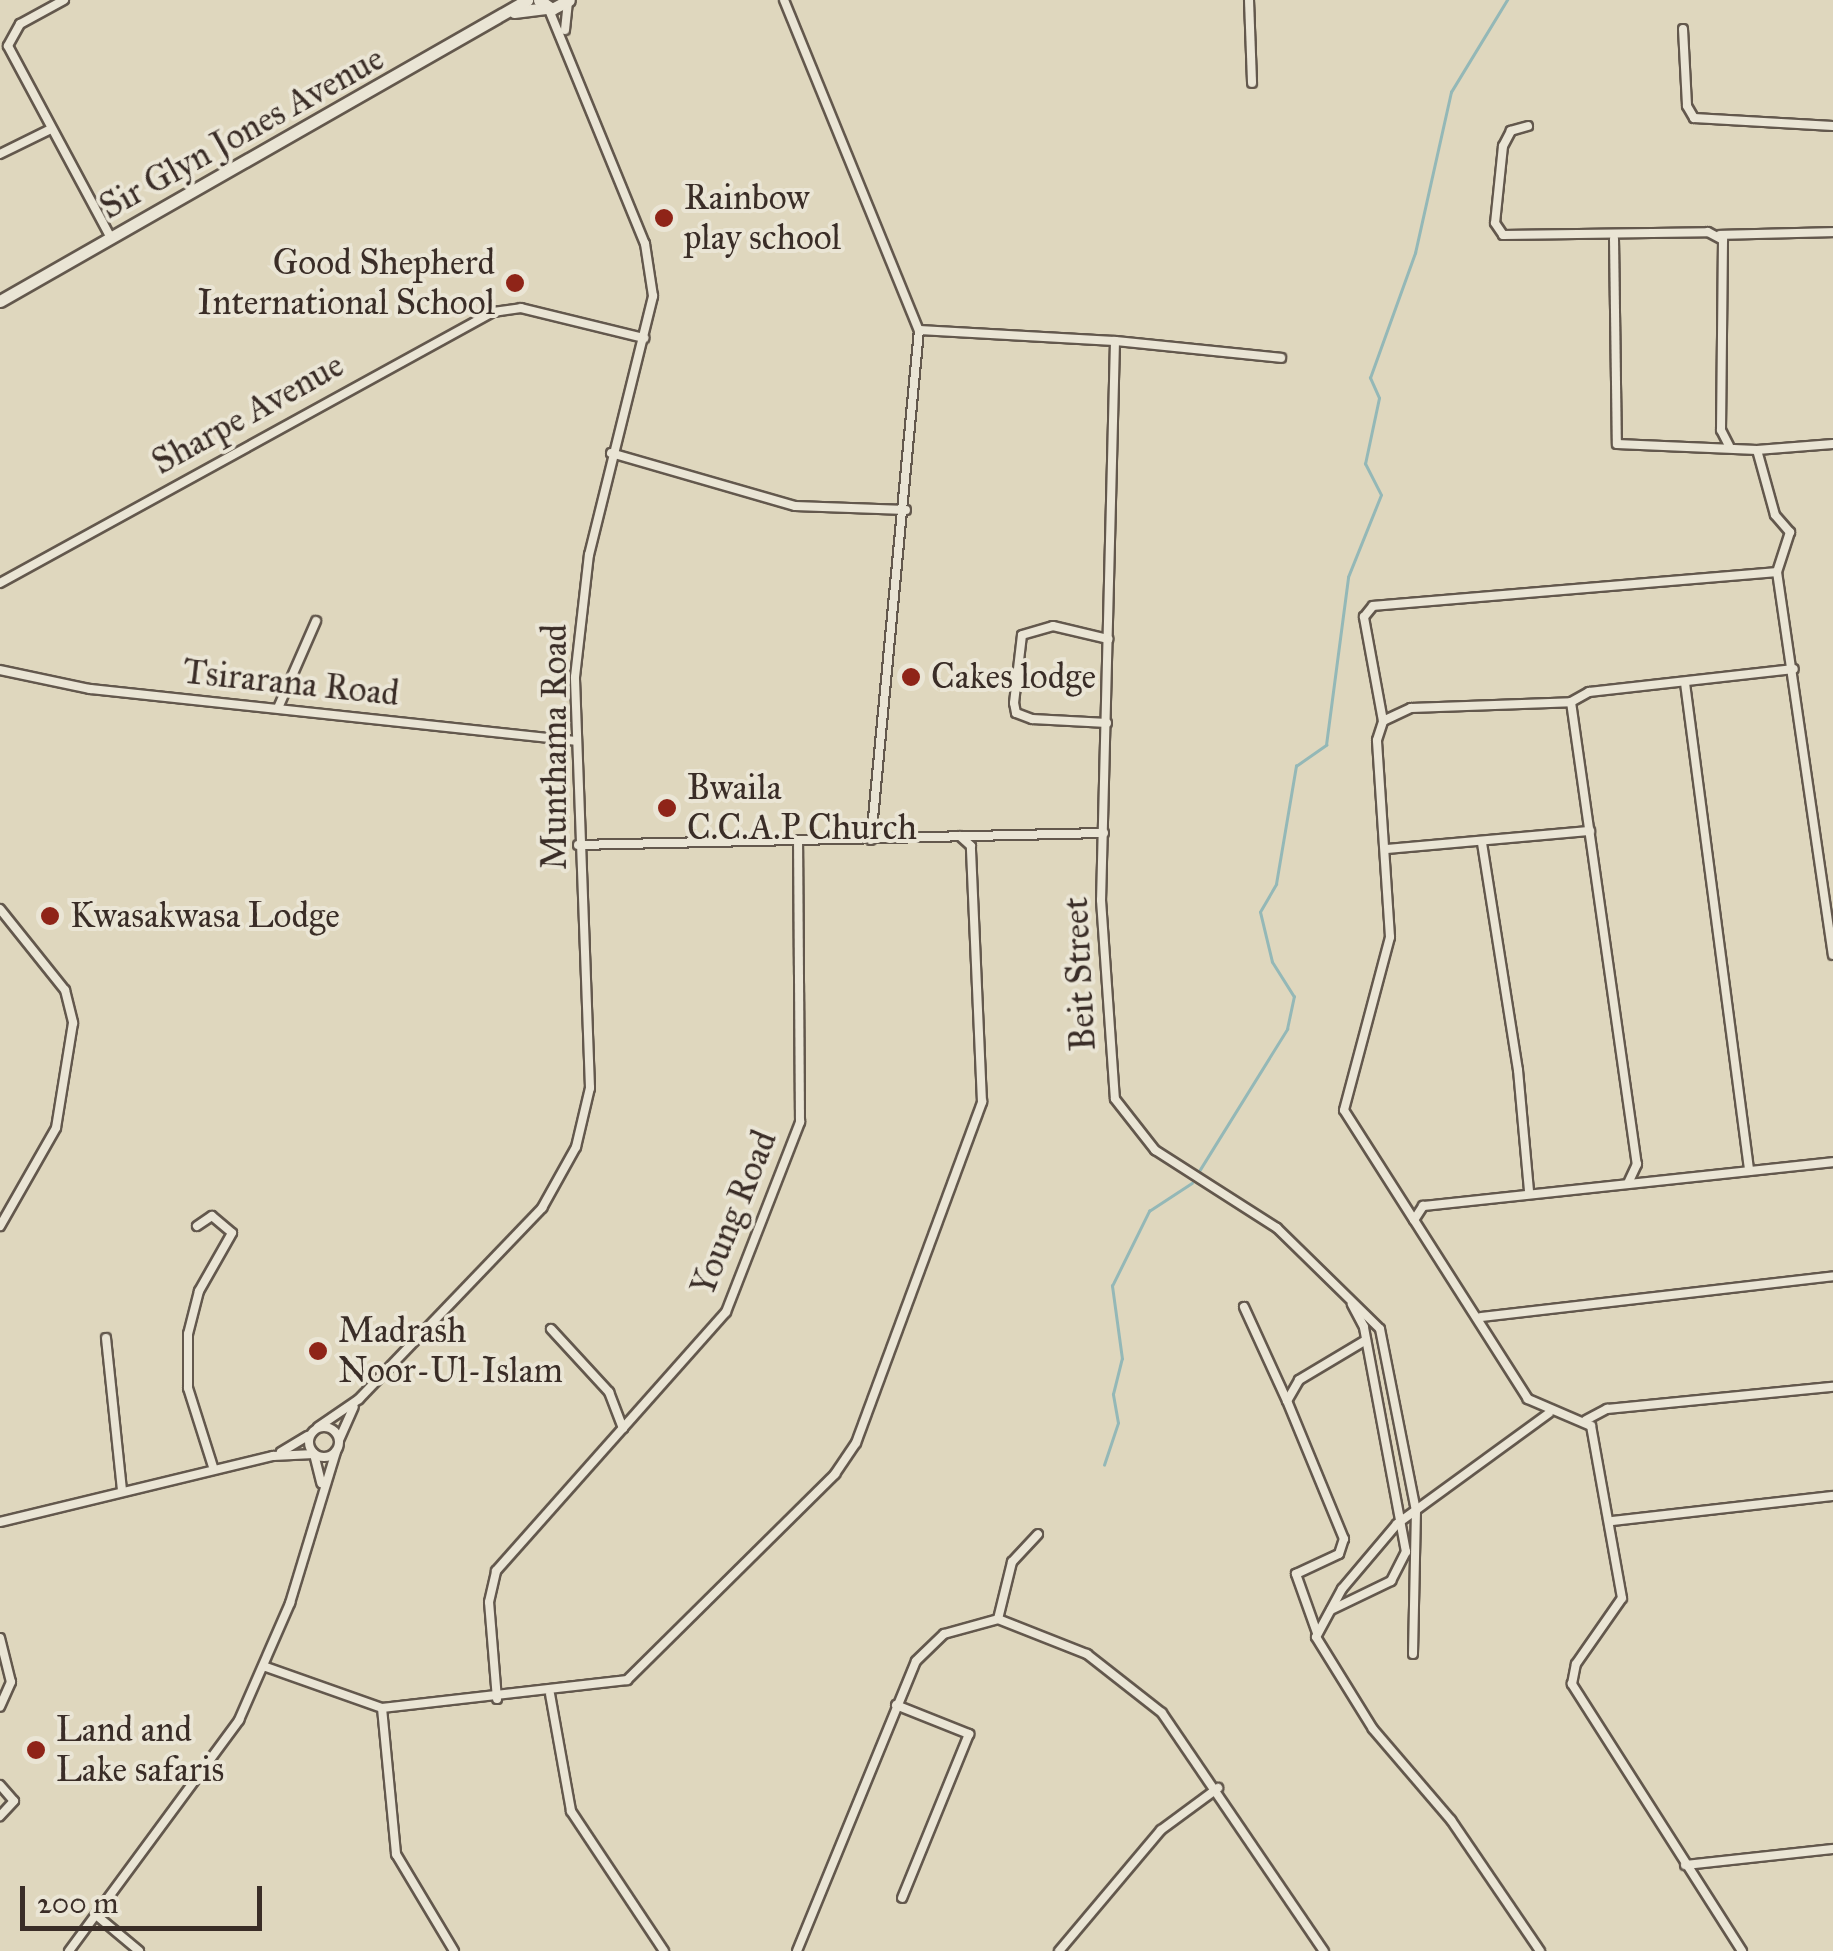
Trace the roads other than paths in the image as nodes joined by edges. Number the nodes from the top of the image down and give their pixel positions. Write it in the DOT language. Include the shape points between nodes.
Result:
graph roads {
  1 [pos="64,0"];
  2 [pos="527,0"];
  3 [pos="784,0"];
  4 [pos="1250,0"];
  5 [pos="568,1"];
  6 [pos="544,4"];
  7 [pos="510,14"];
  8 [pos="1682,29"];
  9 [pos="564,34"];
  10 [pos="4,38"];
  11 [pos="1252,83"];
  12 [pos="1528,126"];
  13 [pos="1833,126"];
  14 [pos="51,128"];
  15 [pos="0,154"];
  16 [pos="1833,232"];
  17 [pos="1720,235"];
  18 [pos="111,238"];
  19 [pos="1614,239"];
  20 [pos="0,301"];
  21 [pos="919,330"];
  22 [pos="644,338"];
  23 [pos="1115,342"];
  24 [pos="1281,358"];
  25 [pos="1833,444"];
  26 [pos="1729,446"];
  27 [pos="1757,450"];
  28 [pos="611,453"];
  29 [pos="906,510"];
  30 [pos="1777,572"];
  31 [pos="0,583"];
  32 [pos="316,622"];
  33 [pos="1108,639"];
  34 [pos="1794,669"];
  35 [pos="0,670"];
  36 [pos="1686,683"];
  37 [pos="1571,702"];
  38 [pos="278,708"];
  39 [pos="1383,721"];
  40 [pos="1107,723"];
  41 [pos="576,741"];
  42 [pos="1590,831"];
  43 [pos="1104,833"];
  44 [pos="960,836"];
  45 [pos="871,840"];
  46 [pos="798,841"];
  47 [pos="1482,842"];
  48 [pos="578,845"];
  49 [pos="1388,850"];
  50 [pos="0,909"];
  51 [pos="1833,955"];
  52 [pos="1833,1162"];
  53 [pos="1749,1171"];
  54 [pos="1628,1183"];
  55 [pos="1529,1192"];
  56 [pos="1414,1220"];
  57 [pos="0,1226"];
  58 [pos="197,1226"];
  59 [pos="1833,1276"];
  60 [pos="1344,1292"];
  61 [pos="1244,1307"];
  62 [pos="1481,1317"];
  63 [pos="550,1329"];
  64 [pos="106,1338"];
  65 [pos="1366,1340"];
  66 [pos="1833,1387"];
  67 [pos="359,1399"];
  68 [pos="1286,1401"];
  69 [pos="1549,1413"];
  70 [pos="1586,1420"];
  71 [pos="318,1427"];
  72 [pos="623,1428"];
  73 [pos="310,1434"];
  74 [pos="339,1442"];
  75 [pos="336,1452"];
  76 [pos="314,1454"];
  77 [pos="272,1456"];
  78 [pos="213,1467"];
  79 [pos="122,1491"];
  80 [pos="320,1493"];
  81 [pos="1833,1496"];
  82 [pos="1416,1510"];
  83 [pos="1402,1519"];
  84 [pos="1612,1521"];
  85 [pos="0,1522"];
  86 [pos="1038,1534"];
  87 [pos="1329,1610"];
  88 [pos="998,1619"];
  89 [pos="1317,1633"];
  90 [pos="0,1638"];
  91 [pos="1413,1654"];
  92 [pos="266,1667"];
  93 [pos="550,1694"];
  94 [pos="497,1699"];
  95 [pos="896,1705"];
  96 [pos="0,1707"];
  97 [pos="382,1708"];
  98 [pos="0,1785"];
  99 [pos="1218,1788"];
  100 [pos="0,1816"];
  101 [pos="1833,1849"];
  102 [pos="1685,1865"];
  103 [pos="902,1898"];
  104 [pos="96,1915"];
  105 [pos="69,1951"];
  106 [pos="140,1951"];
  107 [pos="454,1951"];
  108 [pos="664,1951"];
  109 [pos="798,1951"];
  110 [pos="1059,1951"];
  111 [pos="1324,1951"];
  112 [pos="1540,1951"];
  113 [pos="1742,1951"];
  1 -- 10 [label="street"];
  2 -- 7 [label="main road"];
  3 -- 21 [label="street"];
  4 -- 11 [label="street"];
  5 -- 6 [label="main road"];
  5 -- 9 [label="street, Munthama Road"];
  6 -- 7 [label="main road"];
  6 -- 9 [label="street, Munthama Road"];
  7 -- 18 [label="main road, Sir Glyn Jones Avenue"];
  8 -- 13 [label="street" via="1694,118"];
  9 -- 22 [label="street, Munthama Road" via="648,258 653,296"];
  10 -- 14 [label="street"];
  12 -- 19 [label="street" via="1511,131 1503,146 1498,230 1509,238"];
  14 -- 15 [label="street"];
  14 -- 18 [label="street"];
  16 -- 17 [label="street"];
  17 -- 19 [label="street"];
  17 -- 26 [label="street" via="1727,255 1722,430"];
  18 -- 20 [label="main road, Sir Glyn Jones Avenue"];
  19 -- 26 [label="street" via="1614,439 1630,450"];
  21 -- 23 [label="street"];
  21 -- 29 [label="street"];
  22 -- 28 [label="street, Munthama Road"];
  22 -- 31 [label="street, Sharpe Avenue" via="521,308 492,312"];
  23 -- 24 [label="street"];
  23 -- 33 [label="street, Beit Street"];
  25 -- 27 [label="street"];
  26 -- 27 [label="street"];
  27 -- 30 [label="street" via="1774,515 1792,538"];
  28 -- 29 [label="street" via="794,506"];
  28 -- 41 [label="street, Munthama Road" via="583,602"];
  29 -- 45 [label="street"];
  30 -- 34 [label="street"];
  30 -- 39 [label="street" via="1373,606 1364,617"];
  32 -- 38 [label="street"];
  33 -- 40 [label="street, Beit Street"];
  33 -- 40 [label="street" via="1048,626 1022,635 1014,702 1016,712 1032,719"];
  34 -- 36 [label="street"];
  34 -- 51 [label="street"];
  35 -- 38 [label="street, Tsirarana Road" via="73,687"];
  36 -- 37 [label="street" via="1589,692"];
  36 -- 53 [label="street"];
  37 -- 39 [label="street" via="1411,708"];
  37 -- 42 [label="street"];
  38 -- 41 [label="street, Tsirarana Road"];
  39 -- 49 [label="street" via="1377,740"];
  40 -- 43 [label="street, Beit Street"];
  41 -- 48 [label="street, Munthama Road"];
  42 -- 47 [label="street"];
  42 -- 54 [label="street" via="1637,1164"];
  43 -- 44 [label="street"];
  43 -- 60 [label="street, Beit Street" via="1101,900 1122,1113 1188,1176 1277,1228"];
  44 -- 45 [label="street"];
  44 -- 93 [label="street" via="971,846 982,1102 856,1443 836,1474 637,1673"];
  45 -- 46 [label="street"];
  46 -- 48 [label="street"];
  46 -- 72 [label="street, Young Road" via="800,1122 732,1302"];
  47 -- 49 [label="street"];
  47 -- 55 [label="street" via="1518,1070"];
  48 -- 67 [label="street, Munthama Road" via="591,1068 576,1147 518,1236"];
  49 -- 56 [label="street" via="1388,949 1344,1110"];
  50 -- 57 [label="street" via="65,990 73,1023 56,1128"];
  52 -- 53 [label="street"];
  53 -- 54 [label="street"];
  54 -- 55 [label="street"];
  55 -- 56 [label="street" via="1424,1206"];
  56 -- 62 [label="street"];
  58 -- 78 [label="street" via="215,1217 232,1233 198,1291 188,1334 188,1388"];
  59 -- 62 [label="street"];
  60 -- 65 [label="street"];
  60 -- 82 [label="street, Beit Street" via="1380,1329"];
  61 -- 68 [label="street"];
  62 -- 69 [label="street" via="1521,1390"];
  63 -- 72 [label="street" via="609,1392"];
  64 -- 79 [label="street"];
  65 -- 68 [label="street" via="1299,1380"];
  65 -- 83 [label="street"];
  66 -- 70 [label="street" via="1607,1409"];
  67 -- 71 [label="street"];
  67 -- 74 [label="street"];
  68 -- 89 [label="street" via="1344,1540 1338,1554 1296,1574"];
  69 -- 70 [label="street"];
  69 -- 82 [label="street"];
  70 -- 84 [label="street"];
  71 -- 73 [label="street"];
  71 -- 74 [label="street" via="334,1431"];
  72 -- 94 [label="street, Young Road" via="496,1571 489,1602"];
  73 -- 76 [label="street"];
  73 -- 77 [label="street"];
  74 -- 75 [label="street"];
  75 -- 76 [label="street"];
  75 -- 80 [label="street"];
  76 -- 77 [label="street"];
  76 -- 80 [label="street"];
  77 -- 78 [label="street"];
  78 -- 79 [label="street"];
  79 -- 85 [label="street"];
  80 -- 92 [label="street"];
  81 -- 84 [label="street"];
  82 -- 83 [label="street"];
  82 -- 91 [label="street, Beit Street"];
  83 -- 87 [label="street"];
  83 -- 87 [label="street" via="1406,1552 1398,1572 1367,1598"];
  84 -- 102 [label="street" via="1622,1598 1572,1684"];
  86 -- 88 [label="street" via="1012,1562"];
  87 -- 89 [label="street"];
  88 -- 95 [label="street" via="932,1641"];
  88 -- 99 [label="street" via="1044,1633 1134,1686"];
  89 -- 112 [label="street" via="1374,1729 1450,1820"];
  90 -- 96 [label="street" via="10,1682"];
  92 -- 97 [label="street"];
  92 -- 104 [label="street" via="221,1753"];
  93 -- 94 [label="street"];
  93 -- 108 [label="street" via="572,1811"];
  94 -- 97 [label="street"];
  95 -- 103 [label="street" via="969,1734"];
  95 -- 109 [label="street"];
  97 -- 107 [label="street" via="396,1854"];
  98 -- 100 [label="street" via="14,1801"];
  99 -- 110 [label="street" via="1161,1830"];
  99 -- 111 [label="street"];
  101 -- 102 [label="street"];
  102 -- 113 [label="street"];
  104 -- 105 [label="street"];
  104 -- 106 [label="street"];
}
